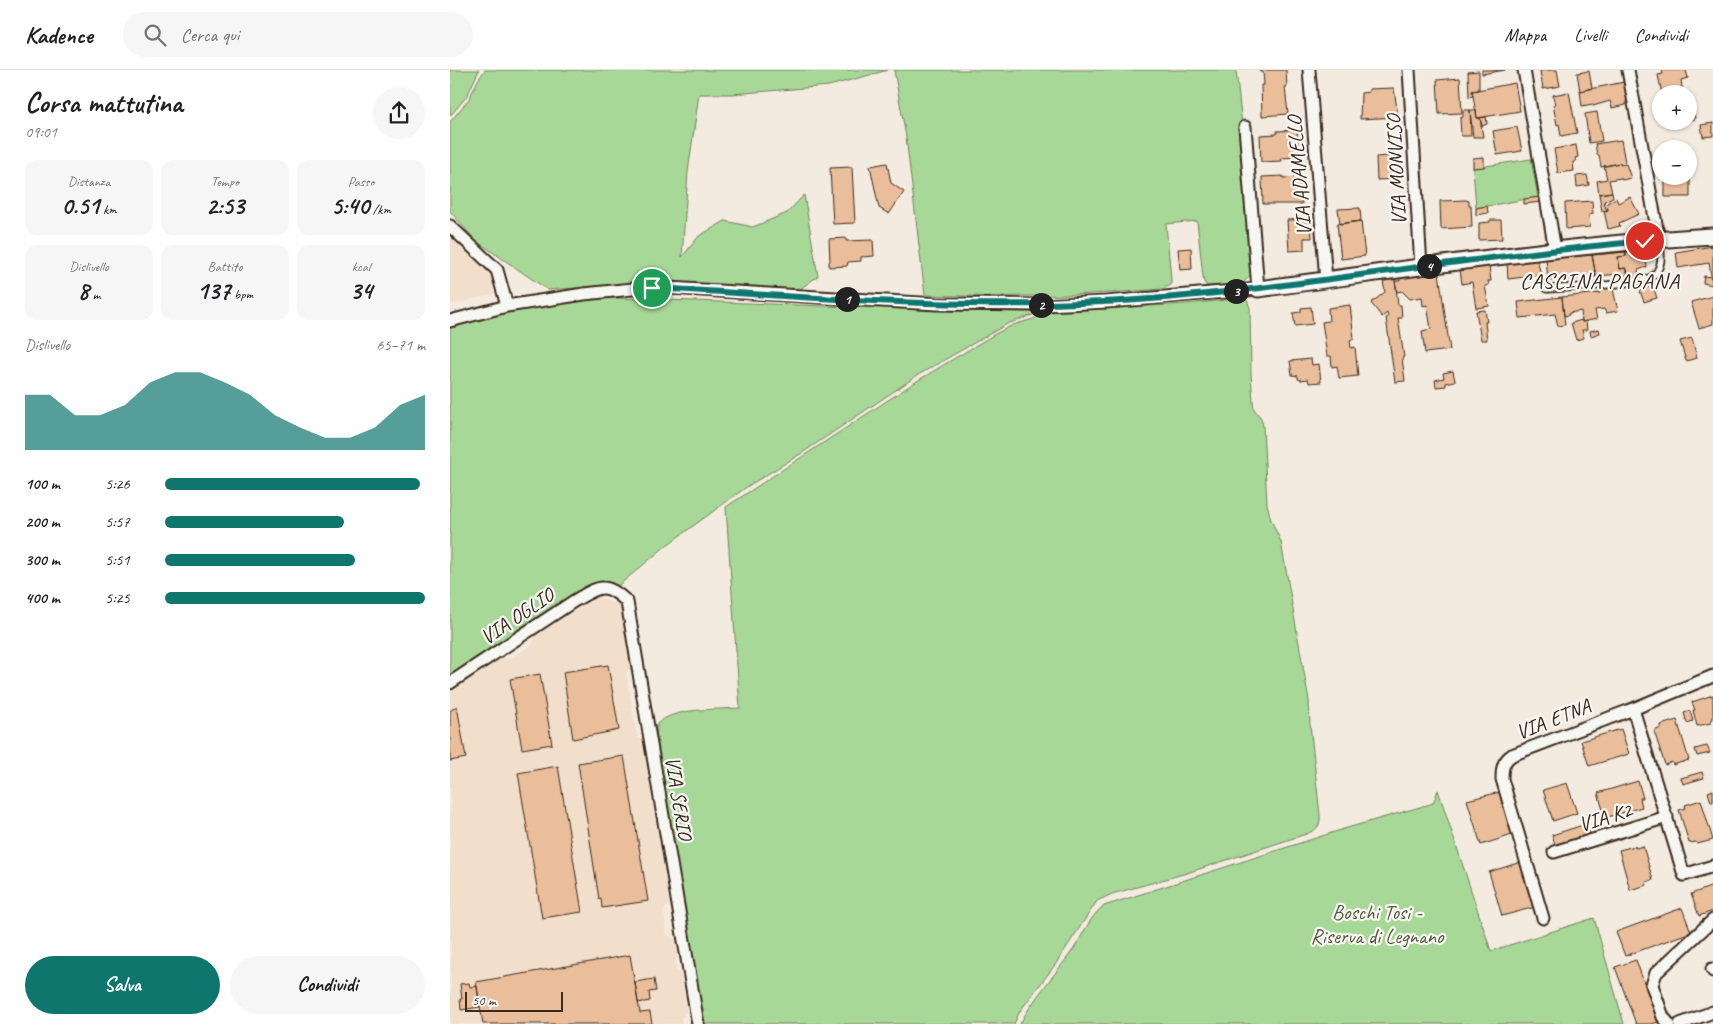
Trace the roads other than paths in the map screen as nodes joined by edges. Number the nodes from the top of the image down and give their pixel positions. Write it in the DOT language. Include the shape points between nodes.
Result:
graph roads {
  1 [pos="1309,70"];
  2 [pos="1409,70"];
  3 [pos="1524,70"];
  4 [pos="1628,70"];
  5 [pos="1245,127"];
  6 [pos="450,226"];
  7 [pos="1713,236"];
  8 [pos="1659,240"];
  9 [pos="1555,250"];
  10 [pos="1421,267"];
  11 [pos="1326,280"];
  12 [pos="1258,289"];
  13 [pos="1546,289"];
  14 [pos="506,306"];
  15 [pos="450,321"];
  16 [pos="608,588"];
  17 [pos="1713,676"];
  18 [pos="450,683"];
  19 [pos="1633,709"];
  20 [pos="1667,818"];
  21 [pos="1554,852"];
  22 [pos="1713,866"];
  23 [pos="1543,918"];
  24 [pos="1713,920"];
  25 [pos="1713,1012"];
  26 [pos="698,1024"];
  27 [pos="1669,1024"];
  28 [pos="1680,1024"];
  1 -- 11 [label="street, VIA ADAMELLO"];
  2 -- 10 [label="street, VIA MONVISO"];
  3 -- 9 [label="street"];
  4 -- 8 [label="street"];
  5 -- 12 [label="street"];
  6 -- 14 [label="street" via="497,270"];
  7 -- 8 [label="street"];
  8 -- 9 [label="street"];
  8 -- 13 [label="lane" via="1662,257 1653,276 1636,281"];
  9 -- 10 [label="street"];
  10 -- 11 [label="street"];
  11 -- 12 [label="street"];
  12 -- 14 [label="street" via="1035,305 937,304 652,288"];
  14 -- 15 [label="street"];
  16 -- 18 [label="street, VIA OGLIO" via="594,590 574,601"];
  16 -- 26 [label="street, VIA SERIO" via="623,598 628,607"];
  17 -- 19 [label="street, VIA ETNA"];
  19 -- 20 [label="street, VIA K2"];
  19 -- 23 [label="street, VIA ETNA" via="1512,755 1502,768 1502,779"];
  20 -- 21 [label="street, VIA K2"];
  20 -- 22 [label="street, VIA K2" via="1684,875"];
  24 -- 27 [label="street" via="1656,973 1652,985 1663,1017"];
  25 -- 28 [label="street"];
}
